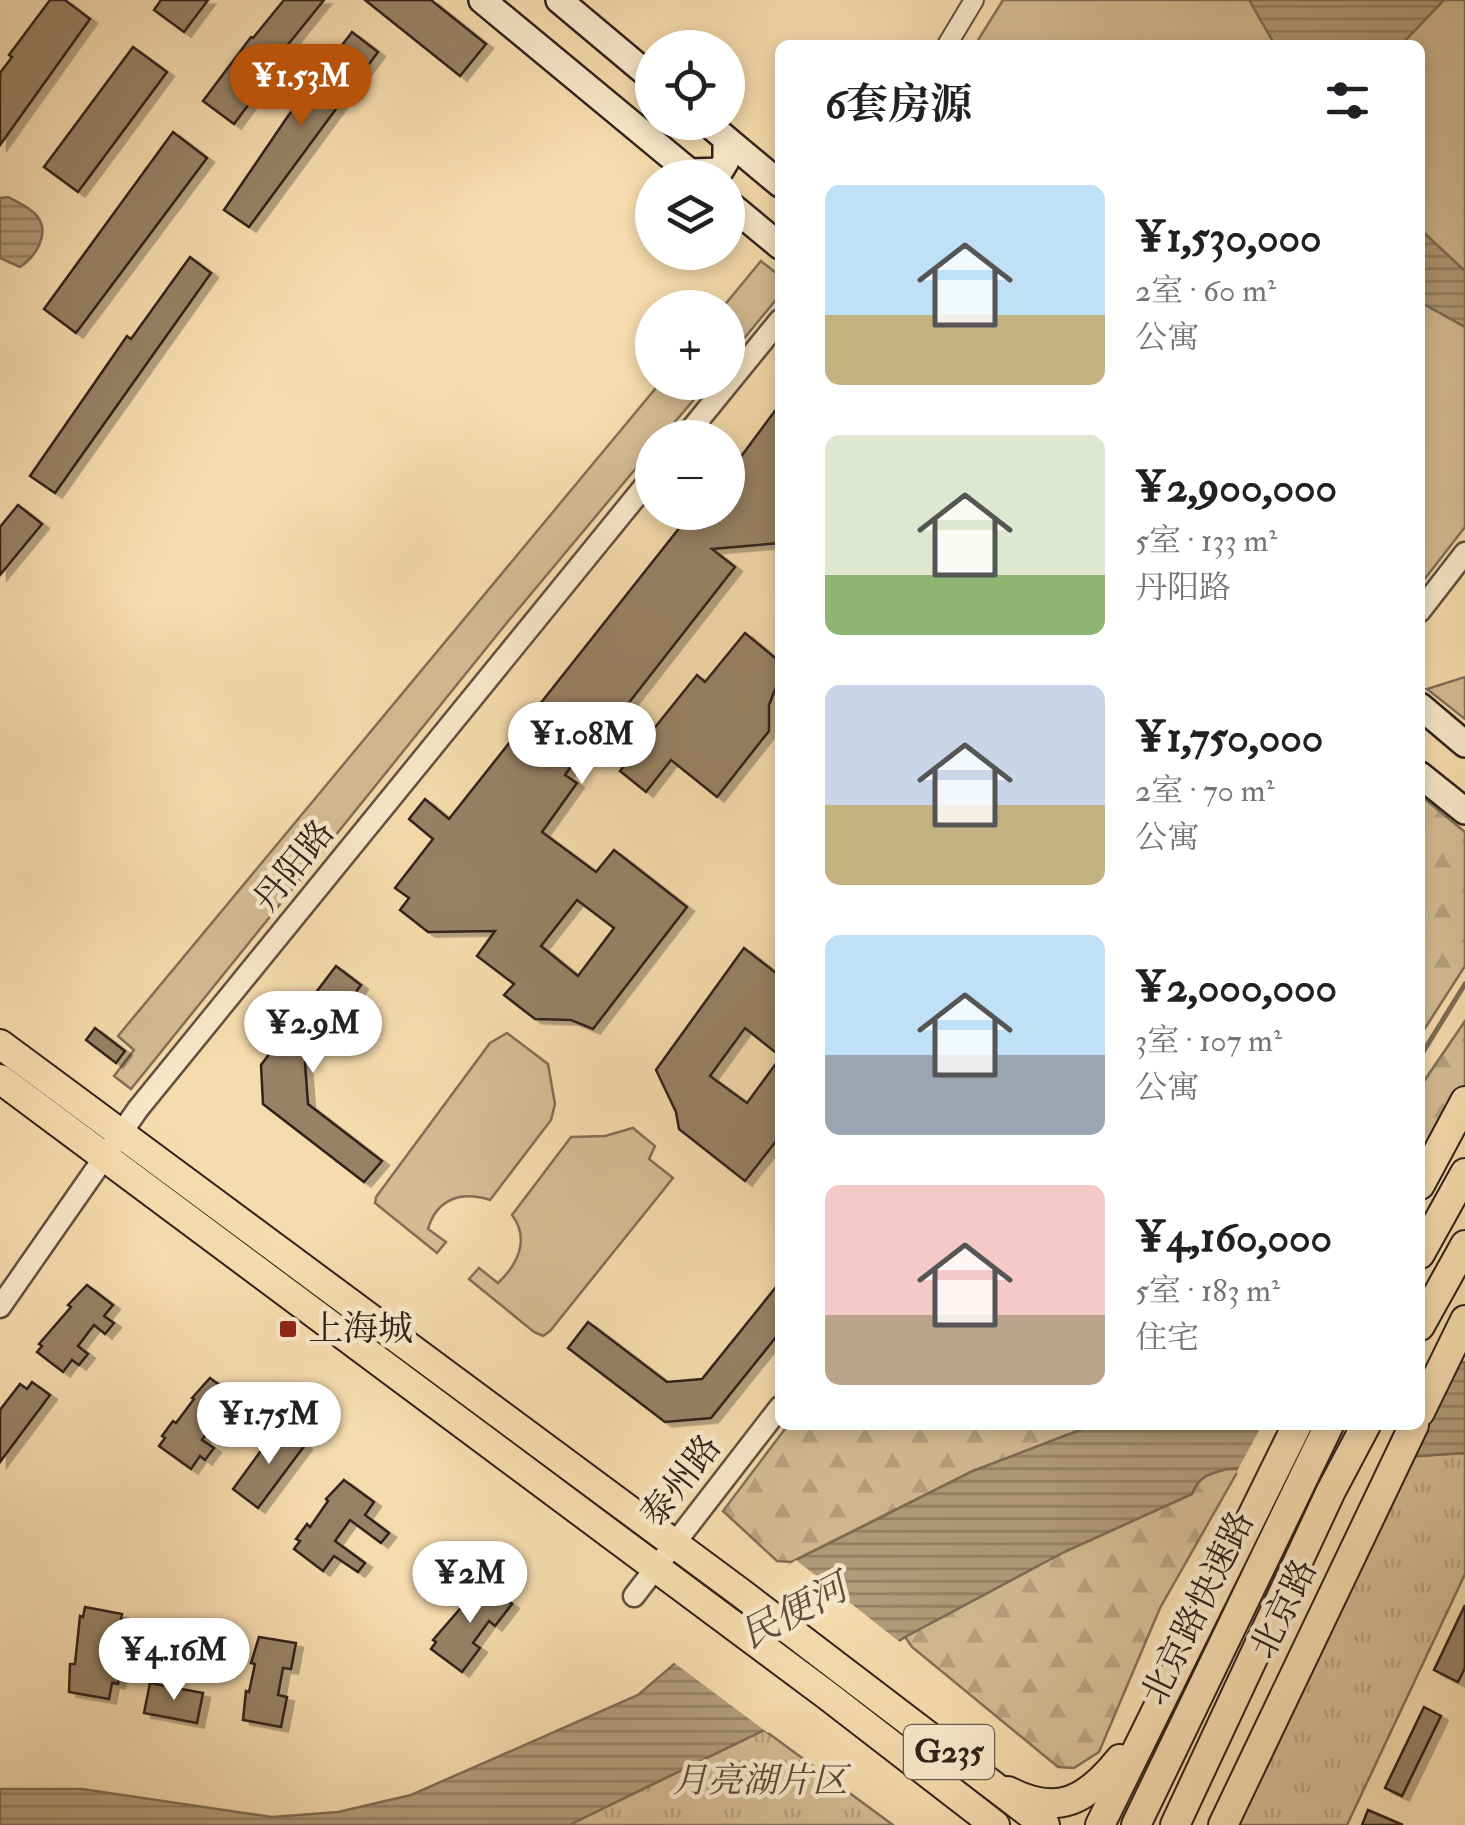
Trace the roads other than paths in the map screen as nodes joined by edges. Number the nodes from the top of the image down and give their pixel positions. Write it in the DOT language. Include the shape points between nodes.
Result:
graph roads {
  1 [pos="482,0"];
  2 [pos="559,0"];
  3 [pos="974,0"];
  4 [pos="949,40"];
  5 [pos="635,64"];
  6 [pos="727,140"];
  7 [pos="676,160"];
  8 [pos="775,180"];
  9 [pos="745,216"];
  10 [pos="775,242"];
  11 [pos="775,326"];
  12 [pos="699,420"];
  13 [pos="635,498"];
  14 [pos="1465,553"];
  15 [pos="1425,604"];
  16 [pos="1425,710"];
  17 [pos="1465,744"];
  18 [pos="1425,778"];
  19 [pos="1462,804"];
  20 [pos="0,1044"];
  21 [pos="0,1079"];
  22 [pos="1465,1101"];
  23 [pos="121,1132"];
  24 [pos="104,1156"];
  25 [pos="1465,1174"];
  26 [pos="1425,1175"];
  27 [pos="1425,1245"];
  28 [pos="1465,1245"];
  29 [pos="0,1307"];
  30 [pos="1425,1317"];
  31 [pos="1465,1320"];
  32 [pos="1425,1402"];
  33 [pos="775,1414"];
  34 [pos="1295,1430"];
  35 [pos="1327,1430"];
  36 [pos="1363,1430"];
  37 [pos="1411,1430"];
  38 [pos="672,1544"];
  39 [pos="656,1568"];
  40 [pos="634,1596"];
  41 [pos="1182,1654"];
  42 [pos="982,1778"];
  43 [pos="960,1798"];
  44 [pos="983,1825"];
  45 [pos="995,1825"];
  46 [pos="1045,1825"];
  47 [pos="1100,1825"];
  48 [pos="1136,1825"];
  49 [pos="1175,1825"];
  50 [pos="1223,1825"];
  1 -- 7 [label="main road"];
  2 -- 5 [label="main road"];
  3 -- 4 [label="street"];
  6 -- 8 [label="main road"];
  9 -- 10 [label="main road"];
  11 -- 12 [label="street"];
  13 -- 23 [label="street, 丹阳路"];
  14 -- 15 [label="street"];
  16 -- 17 [label="main road"];
  18 -- 19 [label="main road"];
  20 -- 23 [label="main road, G235"];
  21 -- 24 [label="main road, G235"];
  22 -- 26 [label="main road"];
  23 -- 24 [label="street, 丹阳路"];
  23 -- 38 [label="main road, G235"];
  24 -- 29 [label="street, 丹阳路"];
  24 -- 39 [label="main road, G235"];
  25 -- 27 [label="main road"];
  28 -- 30 [label="main road"];
  31 -- 32 [label="main road"];
  33 -- 38 [label="street, 泰州路"];
  34 -- 41 [label="main road, 北京路"];
  35 -- 48 [label="main road, 北京路快速路"];
  36 -- 49 [label="main road, 北京路快速路"];
  37 -- 50 [label="main road, 北京路"];
  38 -- 39 [label="street, 泰州路"];
  38 -- 42 [label="main road, G235"];
  39 -- 40 [label="street, 泰州路"];
  39 -- 43 [label="main road, G235"];
  41 -- 42 [label="main road" via="1120,1758 1087,1794 1057,1804 1032,1803"];
  41 -- 47 [label="main road, 北京路"];
  42 -- 46 [label="main road, G235"];
  43 -- 44 [label="main road"];
  43 -- 45 [label="main road, G235"];
}
